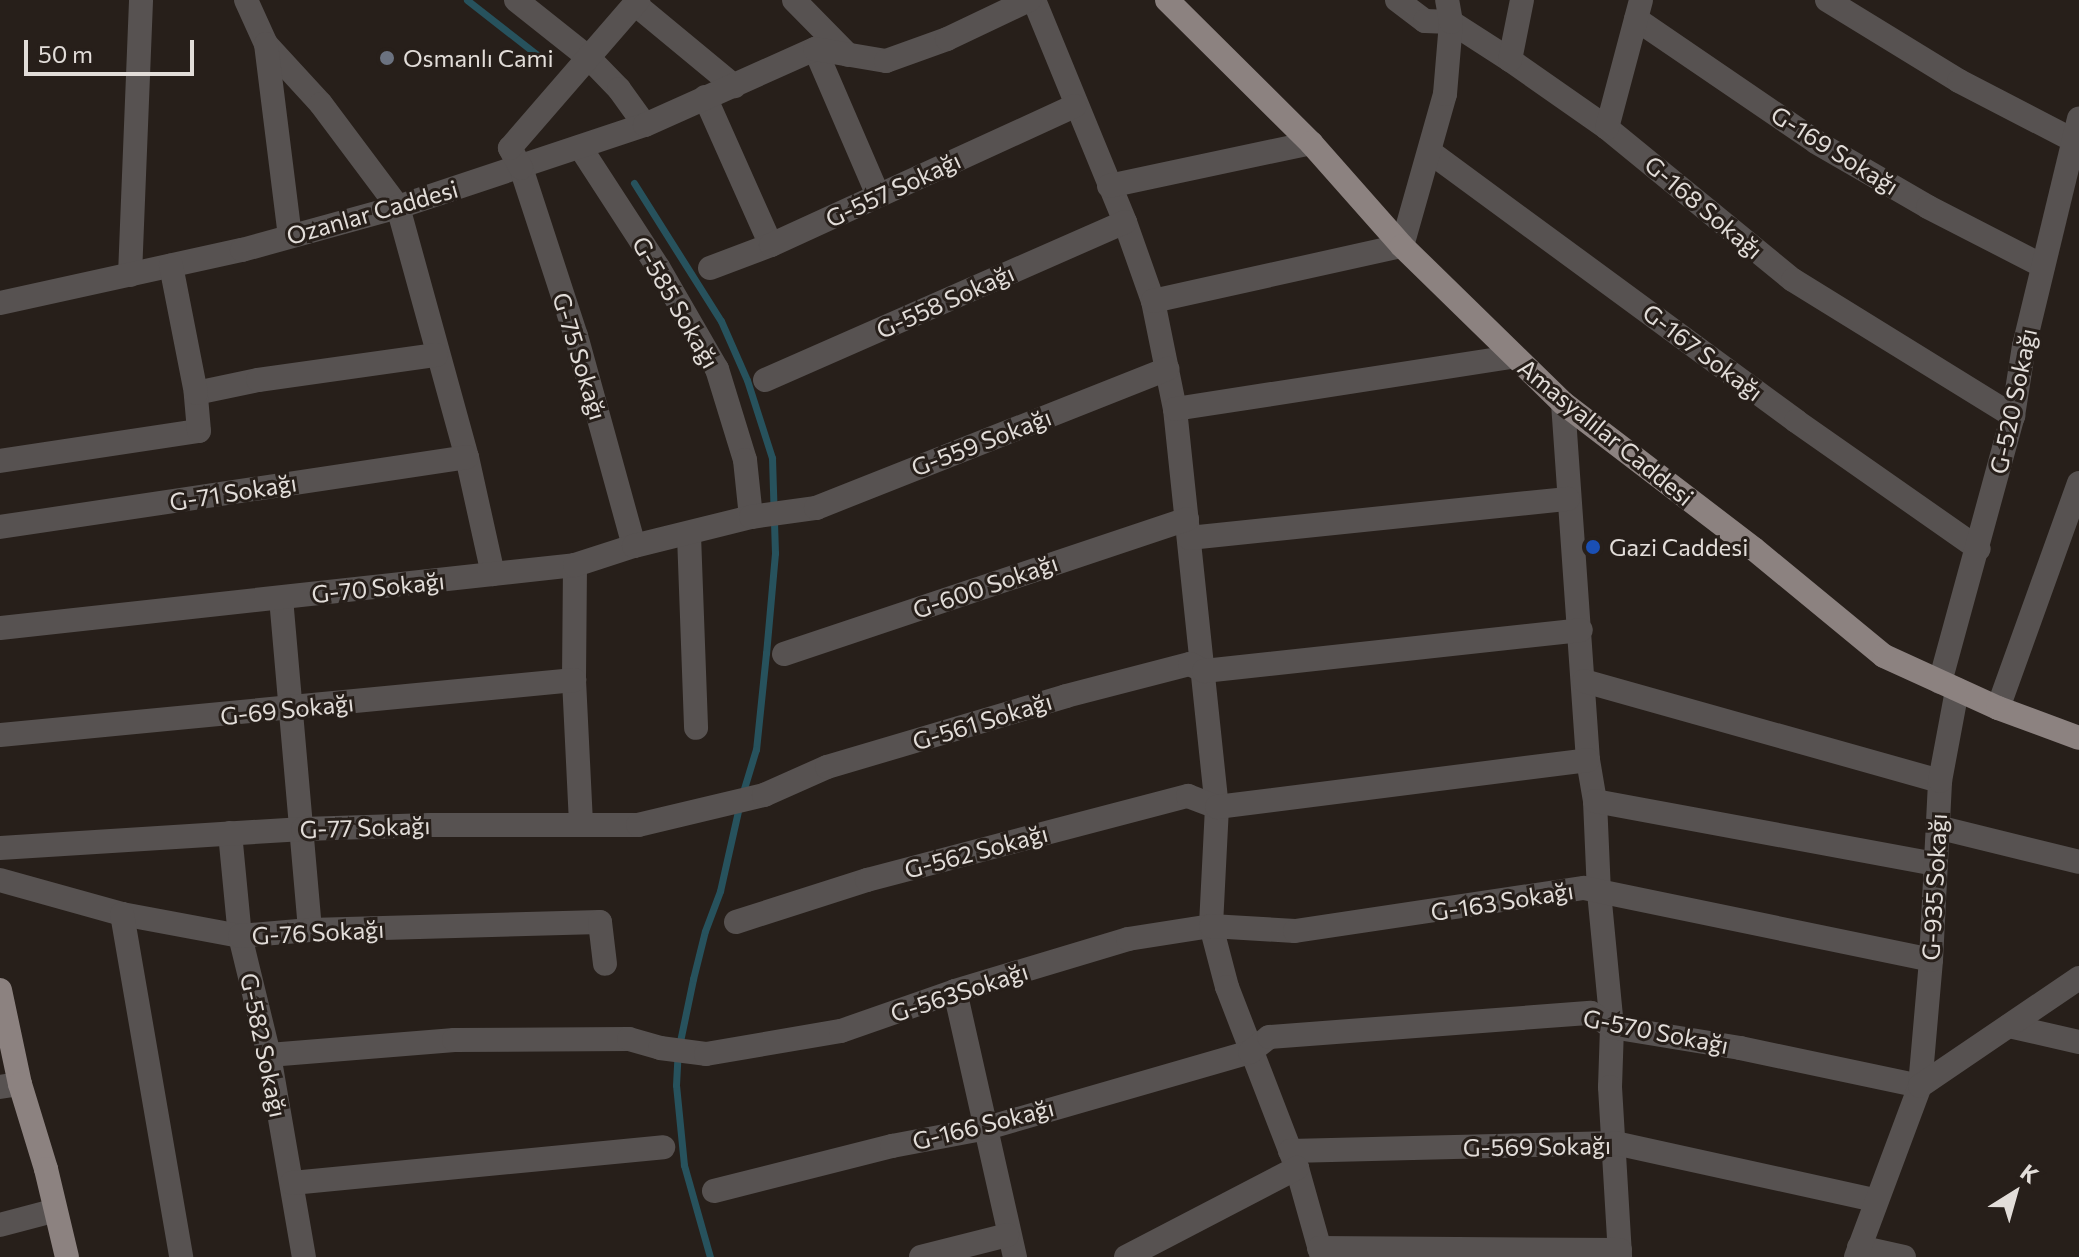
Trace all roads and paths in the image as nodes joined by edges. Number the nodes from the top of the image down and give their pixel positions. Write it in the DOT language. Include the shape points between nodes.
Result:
graph roads {
  1 [pos="141,0"];
  2 [pos="246,0"];
  3 [pos="516,0"];
  4 [pos="794,0"];
  5 [pos="1032,0"];
  6 [pos="1167,0"];
  7 [pos="1397,0"];
  8 [pos="1522,0"];
  9 [pos="1827,0"];
  10 [pos="637,2"];
  11 [pos="1639,9"];
  12 [pos="1449,11"];
  13 [pos="266,44"];
  14 [pos="815,49"];
  15 [pos="848,55"];
  16 [pos="589,58"];
  17 [pos="1510,60"];
  18 [pos="734,86"];
  19 [pos="705,97"];
  20 [pos="1075,106"];
  21 [pos="645,125"];
  22 [pos="1607,128"];
  23 [pos="2076,130"];
  24 [pos="1311,143"];
  25 [pos="580,147"];
  26 [pos="1430,152"];
  27 [pos="521,168"];
  28 [pos="1109,186"];
  29 [pos="878,195"];
  30 [pos="398,207"];
  31 [pos="1125,222"];
  32 [pos="290,236"];
  33 [pos="771,245"];
  34 [pos="1402,246"];
  35 [pos="171,265"];
  36 [pos="2043,266"];
  37 [pos="710,268"];
  38 [pos="130,275"];
  39 [pos="1153,301"];
  40 [pos="0,303"];
  41 [pos="436,355"];
  42 [pos="1511,357"];
  43 [pos="1167,369"];
  44 [pos="765,380"];
  45 [pos="196,393"];
  46 [pos="1563,403"];
  47 [pos="1175,409"];
  48 [pos="2013,416"];
  49 [pos="467,457"];
  50 [pos="0,461"];
  51 [pos="2079,483"];
  52 [pos="1568,499"];
  53 [pos="751,517"];
  54 [pos="0,527"];
  55 [pos="1188,528"];
  56 [pos="689,535"];
  57 [pos="634,546"];
  58 [pos="1979,549"];
  59 [pos="575,565"];
  60 [pos="493,574"];
  61 [pos="281,598"];
  62 [pos="0,628"];
  63 [pos="1581,630"];
  64 [pos="784,654"];
  65 [pos="1204,671"];
  66 [pos="574,680"];
  67 [pos="1584,681"];
  68 [pos="1949,686"];
  69 [pos="1998,708"];
  70 [pos="293,709"];
  71 [pos="696,728"];
  72 [pos="0,735"];
  73 [pos="2079,738"];
  74 [pos="1588,760"];
  75 [pos="1940,781"];
  76 [pos="1595,801"];
  77 [pos="728,804"];
  78 [pos="1217,807"];
  79 [pos="581,825"];
  80 [pos="1937,827"];
  81 [pos="303,829"];
  82 [pos="230,833"];
  83 [pos="0,848"];
  84 [pos="2079,862"];
  85 [pos="1935,864"];
  86 [pos="0,880"];
  87 [pos="1599,892"];
  88 [pos="122,914"];
  89 [pos="736,922"];
  90 [pos="1211,926"];
  91 [pos="310,930"];
  92 [pos="240,936"];
  93 [pos="1931,960"];
  94 [pos="605,964"];
  95 [pos="2079,978"];
  96 [pos="0,990"];
  97 [pos="955,991"];
  98 [pos="2009,1026"];
  99 [pos="1612,1027"];
  100 [pos="2079,1042"];
  101 [pos="1250,1052"];
  102 [pos="269,1055"];
  103 [pos="10,1085"];
  104 [pos="1920,1086"];
  105 [pos="987,1128"];
  106 [pos="1615,1143"];
  107 [pos="663,1147"];
  108 [pos="1294,1160"];
  109 [pos="292,1183"];
  110 [pos="714,1191"];
  111 [pos="1875,1200"];
  112 [pos="53,1211"];
  113 [pos="0,1225"];
  114 [pos="1011,1246"];
  115 [pos="1857,1252"];
  116 [pos="1321,1253"];
  117 [pos="1620,1254"];
  118 [pos="67,1257"];
  119 [pos="181,1257"];
  120 [pos="304,1257"];
  121 [pos="921,1257"];
  122 [pos="1126,1257"];
  123 [pos="1904,1257"];
  1 -- 38 [label="street"];
  2 -- 13 [label="street"];
  3 -- 16 [label="street"];
  4 -- 15 [label="street"];
  5 -- 15 [label="street" via="886,61"];
  5 -- 20 [label="street"];
  6 -- 24 [label="main road, Amasyalılar Caddesi"];
  7 -- 12 [label="street, G-168 Sokağı" via="1425,21"];
  8 -- 17 [label="street"];
  9 -- 23 [label="street" via="1959,81"];
  10 -- 16 [label="street"];
  10 -- 18 [label="street"];
  11 -- 22 [label="street"];
  11 -- 36 [label="street, G-169 Sokağı" via="1816,142"];
  12 -- 17 [label="street, G-168 Sokağı"];
  12 -- 26 [label="street" via="1445,94"];
  13 -- 30 [label="street" via="321,104"];
  13 -- 32 [label="street"];
  14 -- 15 [label="street"];
  14 -- 18 [label="street, Ozanlar Caddesi"];
  14 -- 29 [label="street"];
  16 -- 21 [label="street"];
  16 -- 27 [label="street, G-75 Sokağı" via="510,148"];
  17 -- 22 [label="street, G-168 Sokağı"];
  18 -- 19 [label="street, Ozanlar Caddesi"];
  19 -- 21 [label="street, Ozanlar Caddesi"];
  19 -- 33 [label="street"];
  20 -- 28 [label="street"];
  20 -- 29 [label="street, G-557 Sokağı"];
  21 -- 25 [label="street, Ozanlar Caddesi"];
  22 -- 48 [label="street, G-168 Sokağı" via="1793,280"];
  23 -- 36 [label="street, G-520 Sokağı"];
  24 -- 28 [label="street"];
  24 -- 34 [label="main road, Amasyalılar Caddesi"];
  25 -- 27 [label="street, Ozanlar Caddesi"];
  25 -- 53 [label="street, G-585 Sokağı" via="717,369 745,460"];
  26 -- 34 [label="street"];
  26 -- 58 [label="street, G-167 Sokağı"];
  27 -- 30 [label="street, Ozanlar Caddesi"];
  27 -- 57 [label="street, G-75 Sokağı" via="576,336"];
  28 -- 31 [label="street"];
  29 -- 33 [label="street, G-557 Sokağı"];
  30 -- 32 [label="street, Ozanlar Caddesi"];
  30 -- 41 [label="street"];
  31 -- 39 [label="street"];
  31 -- 44 [label="street, G-558 Sokağı"];
  32 -- 35 [label="street, Ozanlar Caddesi"];
  33 -- 37 [label="street, G-557 Sokağı"];
  34 -- 39 [label="street"];
  34 -- 42 [label="main road, Amasyalılar Caddesi"];
  35 -- 38 [label="street, Ozanlar Caddesi"];
  35 -- 45 [label="street"];
  36 -- 48 [label="street, G-520 Sokağı"];
  38 -- 40 [label="street, Ozanlar Caddesi"];
  39 -- 43 [label="street"];
  41 -- 45 [label="street"];
  41 -- 49 [label="street"];
  42 -- 46 [label="main road, Amasyalılar Caddesi"];
  42 -- 47 [label="street"];
  43 -- 47 [label="street"];
  43 -- 53 [label="street, G-559 Sokağı" via="816,508"];
  45 -- 50 [label="street" via="199,431"];
  46 -- 52 [label="street"];
  46 -- 68 [label="main road, Amasyalılar Caddesi" via="1884,656"];
  47 -- 55 [label="street"];
  48 -- 58 [label="street, G-520 Sokağı"];
  49 -- 54 [label="street, G-71 Sokağı"];
  49 -- 60 [label="street"];
  51 -- 69 [label="street"];
  52 -- 55 [label="street, G-600 Sokağı"];
  52 -- 63 [label="street"];
  53 -- 56 [label="street, G-70 Sokağı"];
  55 -- 64 [label="street, G-600 Sokağı"];
  55 -- 65 [label="street"];
  56 -- 57 [label="street, G-70 Sokağı"];
  56 -- 71 [label="street"];
  57 -- 59 [label="street, G-70 Sokağı"];
  58 -- 68 [label="street, G-520 Sokağı"];
  59 -- 60 [label="street, G-70 Sokağı"];
  59 -- 66 [label="street"];
  60 -- 61 [label="street, G-70 Sokağı"];
  61 -- 62 [label="street, G-70 Sokağı"];
  61 -- 70 [label="street"];
  63 -- 65 [label="street, G-561 Sokağı"];
  63 -- 67 [label="street"];
  65 -- 77 [label="street, G-561 Sokağı" via="1190,664 1066,696 827,767 764,795"];
  65 -- 78 [label="street"];
  66 -- 70 [label="street, G-69 Sokağı"];
  66 -- 79 [label="street"];
  67 -- 74 [label="street"];
  67 -- 75 [label="street"];
  68 -- 69 [label="main road, Amasyalılar Caddesi"];
  68 -- 75 [label="street, G-935 Sokağı"];
  69 -- 73 [label="main road, Amasyalılar Caddesi"];
  70 -- 72 [label="street, G-69 Sokağı"];
  70 -- 81 [label="street"];
  74 -- 76 [label="street"];
  74 -- 78 [label="street"];
  75 -- 80 [label="street, G-935 Sokağı"];
  76 -- 85 [label="street"];
  76 -- 87 [label="street"];
  77 -- 79 [label="street, G-77 Sokağı" via="638,825"];
  78 -- 89 [label="street, G-562 Sokağı" via="1188,796 867,880"];
  78 -- 90 [label="street"];
  79 -- 81 [label="street, G-77 Sokağı"];
  80 -- 84 [label="street"];
  80 -- 85 [label="street, G-935 Sokağı"];
  81 -- 82 [label="street, G-77 Sokağı"];
  81 -- 91 [label="street"];
  82 -- 83 [label="street, G-77 Sokağı"];
  82 -- 92 [label="street, G-582 Sokağı"];
  85 -- 93 [label="street, G-935 Sokağı"];
  86 -- 88 [label="street, G-76 Sokağı"];
  87 -- 90 [label="street, G-163 Sokağı" via="1584,888 1295,931"];
  87 -- 93 [label="street, G-163 Sokağı"];
  87 -- 99 [label="street"];
  88 -- 92 [label="street, G-76 Sokağı"];
  88 -- 119 [label="street"];
  90 -- 97 [label="street, G-563Sokağı" via="1128,939"];
  90 -- 101 [label="street"];
  91 -- 92 [label="street, G-76 Sokağı"];
  91 -- 94 [label="street, G-76 Sokağı" via="600,922"];
  92 -- 102 [label="street, G-582 Sokağı"];
  93 -- 104 [label="street, G-935 Sokağı"];
  95 -- 98 [label="street"];
  96 -- 103 [label="main road"];
  97 -- 102 [label="street, G-563Sokağı" via="841,1031 706,1054 629,1039 454,1040"];
  97 -- 105 [label="street"];
  98 -- 100 [label="street"];
  98 -- 104 [label="street"];
  99 -- 101 [label="street, G-570 Sokağı" via="1591,1013 1269,1037"];
  99 -- 104 [label="street, G-570 Sokağı"];
  99 -- 106 [label="street"];
  101 -- 105 [label="street, G-166 Sokağı"];
  101 -- 108 [label="street"];
  102 -- 109 [label="street, G-582 Sokağı"];
  103 -- 112 [label="main road" via="46,1169"];
  104 -- 111 [label="street, G-935 Sokağı"];
  105 -- 110 [label="street, G-166 Sokağı"];
  105 -- 114 [label="street"];
  106 -- 108 [label="street, G-569 Sokağı"];
  106 -- 111 [label="street, G-569 Sokağı"];
  106 -- 117 [label="street"];
  107 -- 109 [label="street"];
  108 -- 116 [label="street"];
  108 -- 122 [label="street"];
  109 -- 120 [label="street, G-582 Sokağı"];
  111 -- 115 [label="street, G-935 Sokağı"];
  112 -- 113 [label="street"];
  112 -- 118 [label="main road"];
  114 -- 121 [label="street"];
  115 -- 123 [label="street"];
  116 -- 117 [label="street"];
}
